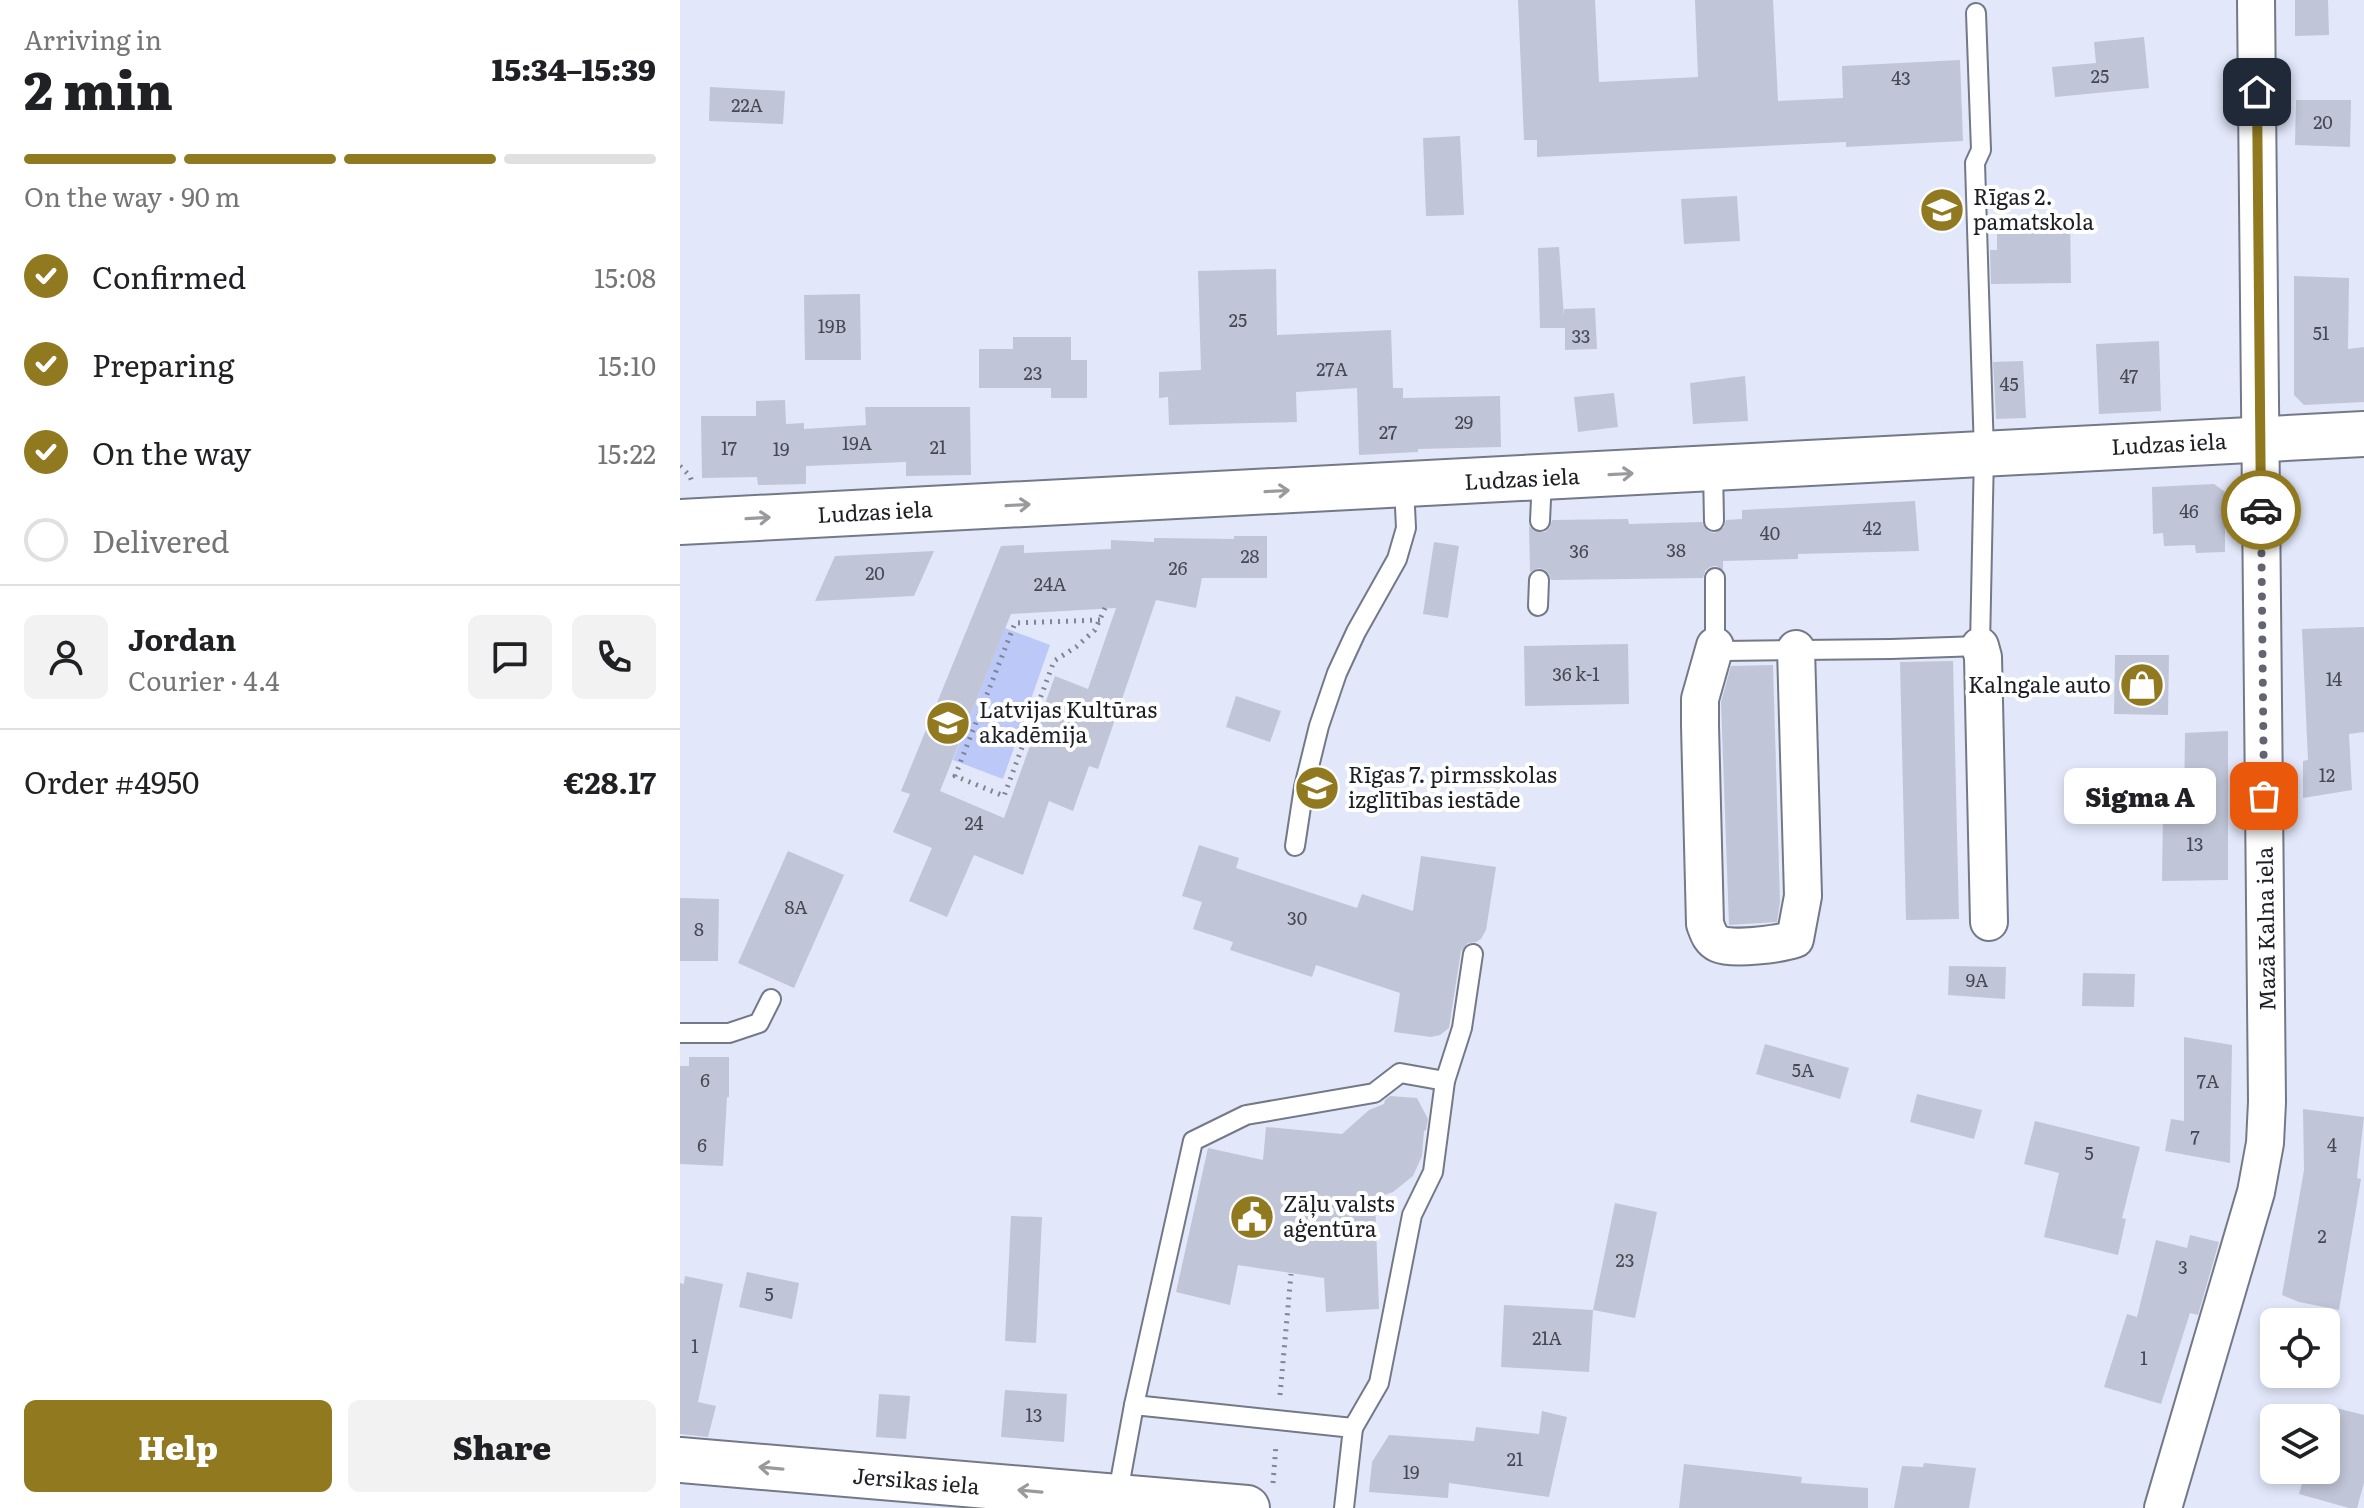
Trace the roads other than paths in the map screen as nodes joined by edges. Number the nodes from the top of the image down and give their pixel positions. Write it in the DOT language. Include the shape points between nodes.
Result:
graph roads {
  1 [pos="2256,0"];
  2 [pos="1976,13"];
  3 [pos="2364,434"];
  4 [pos="2260,439"];
  5 [pos="1984,453"];
  6 [pos="1713,468"];
  7 [pos="1404,486"];
  8 [pos="1714,521"];
  9 [pos="680,522"];
  10 [pos="1715,578"];
  11 [pos="1539,580"];
  12 [pos="1538,606"];
  13 [pos="1715,646"];
  14 [pos="1980,646"];
  15 [pos="1796,649"];
  16 [pos="1295,846"];
  17 [pos="1989,922"];
  18 [pos="1473,954"];
  19 [pos="771,999"];
  20 [pos="680,1033"];
  21 [pos="1445,1081"];
  22 [pos="1134,1405"];
  23 [pos="1353,1428"];
  24 [pos="680,1460"];
  25 [pos="1117,1498"];
  26 [pos="1249,1502"];
  27 [pos="1344,1508"];
  28 [pos="2163,1508"];
  1 -- 4 [label="street, Mazā Kalna iela"];
  2 -- 5 [label="lane"];
  3 -- 4 [label="street, Ludzas iela"];
  4 -- 5 [label="street, Ludzas iela"];
  4 -- 28 [label="street, Mazā Kalna iela" via="2265,1143 2256,1192"];
  5 -- 6 [label="street, Ludzas iela"];
  5 -- 14 [label="lane"];
  7 -- 6 [label="street, Ludzas iela, one-way" via="1541,499"];
  6 -- 8 [label="lane"];
  9 -- 7 [label="street, Ludzas iela, one-way"];
  7 -- 16 [label="lane" via="1406,528 1397,559 1337,673 1311,756"];
  10 -- 13 [label="lane"];
  11 -- 12 [label="lane"];
  13 -- 15 [label="lane" via="1723,651"];
  13 -- 15 [label="street" via="1700,699 1700,726 1705,924 1720,945 1779,945 1795,939 1803,896"];
  14 -- 15 [label="lane"];
  14 -- 17 [label="street"];
  18 -- 21 [label="lane" via="1462,1028"];
  19 -- 20 [label="lane" via="759,1023 729,1033"];
  21 -- 22 [label="lane" via="1400,1073 1374,1093 1246,1115 1193,1141"];
  21 -- 23 [label="lane" via="1433,1172 1412,1215 1379,1383"];
  22 -- 23 [label="lane"];
  22 -- 25 [label="lane"];
  23 -- 27 [label="lane"];
  25 -- 24 [label="street, Jersikas iela, one-way"];
  25 -- 26 [label="street, Jersikas iela"];
}
